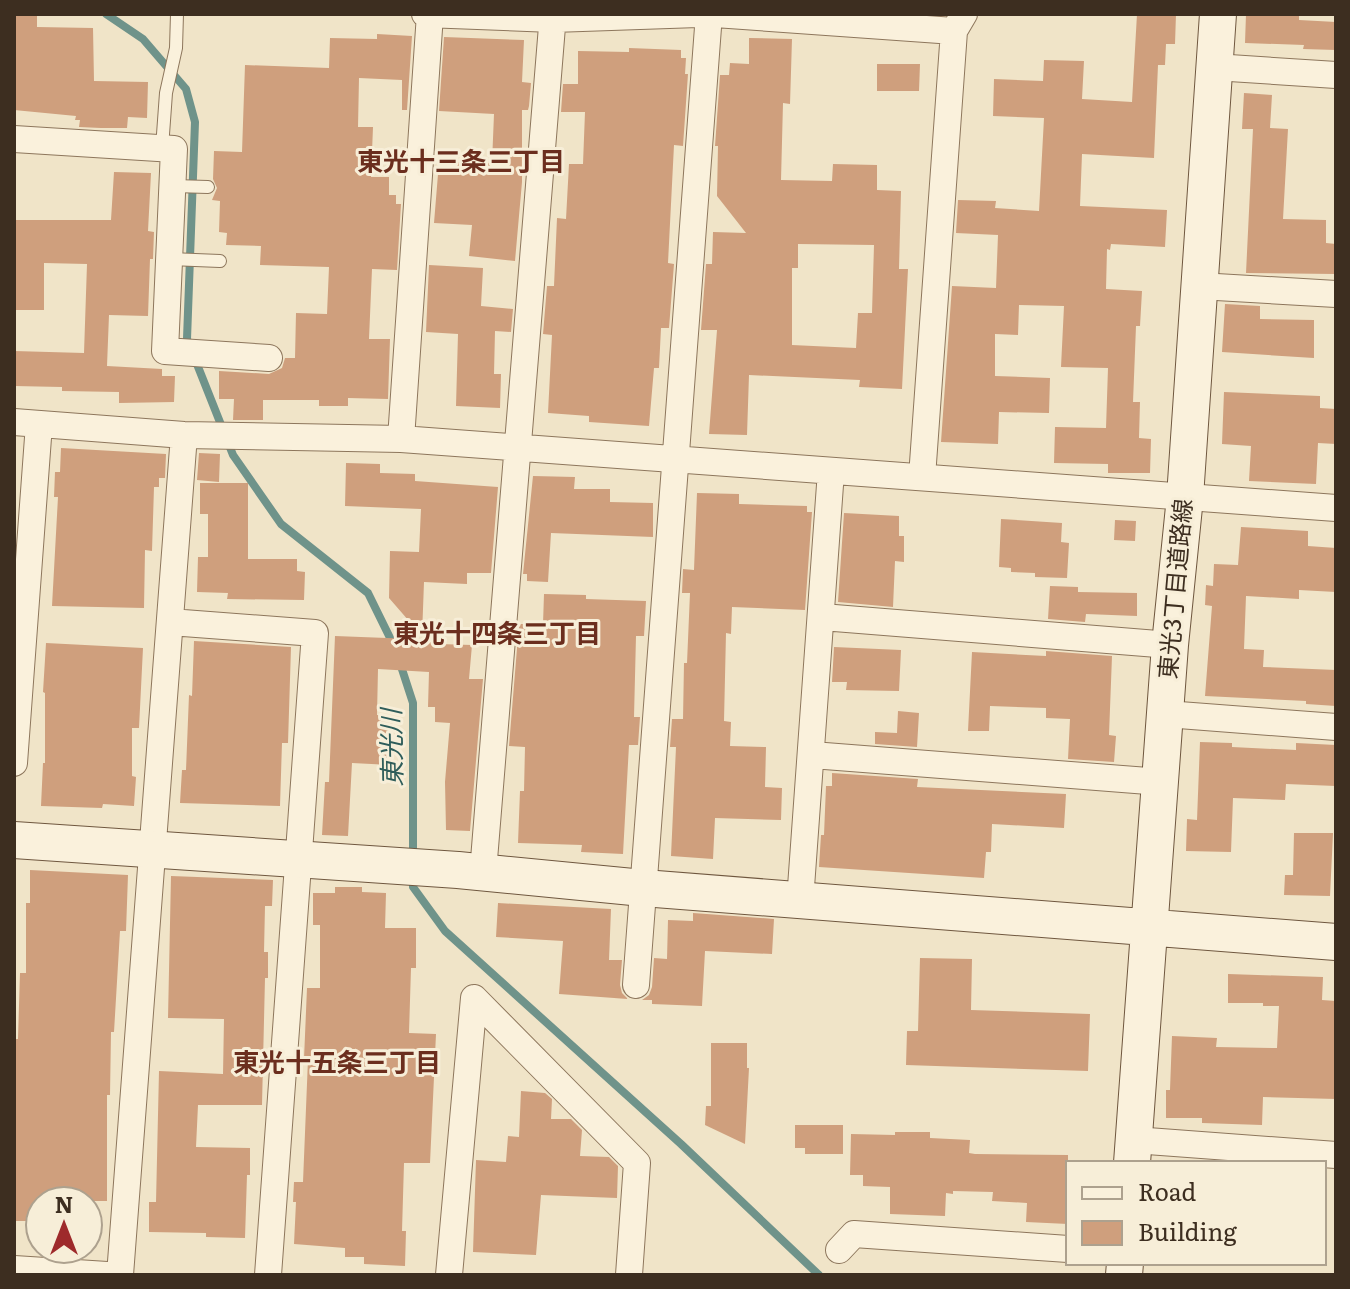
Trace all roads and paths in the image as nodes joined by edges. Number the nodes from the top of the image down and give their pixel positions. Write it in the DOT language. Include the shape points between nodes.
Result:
graph roads {
  1 [pos="177,14"];
  2 [pos="428,14"];
  3 [pos="698,14"];
  4 [pos="712,14"];
  5 [pos="1218,14"];
  6 [pos="553,17"];
  7 [pos="959,22"];
  8 [pos="1214,67"];
  9 [pos="1336,75"];
  10 [pos="14,139"];
  11 [pos="162,148"];
  12 [pos="178,186"];
  13 [pos="205,187"];
  14 [pos="174,259"];
  15 [pos="220,261"];
  16 [pos="1199,286"];
  17 [pos="1336,294"];
  18 [pos="269,358"];
  19 [pos="26,423"];
  20 [pos="195,435"];
  21 [pos="401,439"];
  22 [pos="519,448"];
  23 [pos="676,459"];
  24 [pos="831,471"];
  25 [pos="922,477"];
  26 [pos="1185,497"];
  27 [pos="1336,508"];
  28 [pos="822,617"];
  29 [pos="170,622"];
  30 [pos="1170,645"];
  31 [pos="1166,714"];
  32 [pos="1336,727"];
  33 [pos="812,755"];
  34 [pos="14,763"];
  35 [pos="1161,782"];
  36 [pos="14,840"];
  37 [pos="152,850"];
  38 [pos="298,860"];
  39 [pos="470,871"];
  40 [pos="643,888"];
  41 [pos="800,901"];
  42 [pos="1152,928"];
  43 [pos="1336,942"];
  44 [pos="636,985"];
  45 [pos="1133,1151"];
  46 [pos="1336,1155"];
  47 [pos="1066,1249"];
  48 [pos="839,1250"];
  49 [pos="14,1269"];
  50 [pos="107,1275"];
  51 [pos="120,1275"];
  52 [pos="268,1275"];
  53 [pos="449,1275"];
  54 [pos="629,1275"];
  1 -- 11 [label="lane"];
  2 -- 6 [label="street"];
  2 -- 21 [label="street"];
  3 -- 6 [label="street"];
  4 -- 7 [label="street"];
  4 -- 23 [label="street"];
  5 -- 8 [label="street, 東光3丁目道路線"];
  6 -- 22 [label="street"];
  7 -- 25 [label="street"];
  8 -- 9 [label="street"];
  8 -- 16 [label="street, 東光3丁目道路線"];
  10 -- 11 [label="street"];
  11 -- 12 [label="street" via="174,149"];
  12 -- 13 [label="lane"];
  12 -- 14 [label="street"];
  14 -- 15 [label="lane"];
  14 -- 18 [label="street" via="165,351"];
  16 -- 17 [label="street"];
  16 -- 26 [label="street, 東光3丁目道路線"];
  19 -- 20 [label="street"];
  19 -- 34 [label="street"];
  20 -- 21 [label="street"];
  20 -- 29 [label="street"];
  21 -- 22 [label="street"];
  22 -- 23 [label="street"];
  22 -- 39 [label="street"];
  23 -- 24 [label="street"];
  23 -- 40 [label="street"];
  24 -- 25 [label="street"];
  24 -- 28 [label="street"];
  25 -- 26 [label="street"];
  26 -- 27 [label="street"];
  26 -- 30 [label="street, 東光3丁目道路線"];
  28 -- 30 [label="street"];
  28 -- 33 [label="street"];
  29 -- 37 [label="street"];
  29 -- 38 [label="street" via="315,633"];
  30 -- 31 [label="street, 東光3丁目道路線"];
  31 -- 32 [label="street"];
  31 -- 35 [label="street, 東光3丁目道路線"];
  33 -- 35 [label="street"];
  33 -- 41 [label="street"];
  35 -- 42 [label="street, 東光3丁目道路線"];
  36 -- 37 [label="street"];
  37 -- 38 [label="street"];
  37 -- 51 [label="street"];
  38 -- 39 [label="street"];
  38 -- 52 [label="street"];
  39 -- 40 [label="street"];
  40 -- 41 [label="street"];
  40 -- 44 [label="street"];
  41 -- 42 [label="street"];
  42 -- 43 [label="street"];
  42 -- 45 [label="street, 東光3丁目道路線"];
  45 -- 46 [label="street"];
  47 -- 48 [label="street" via="854,1234"];
  49 -- 50 [label="street"];
  53 -- 54 [label="street" via="474,998 637,1163"];
}
